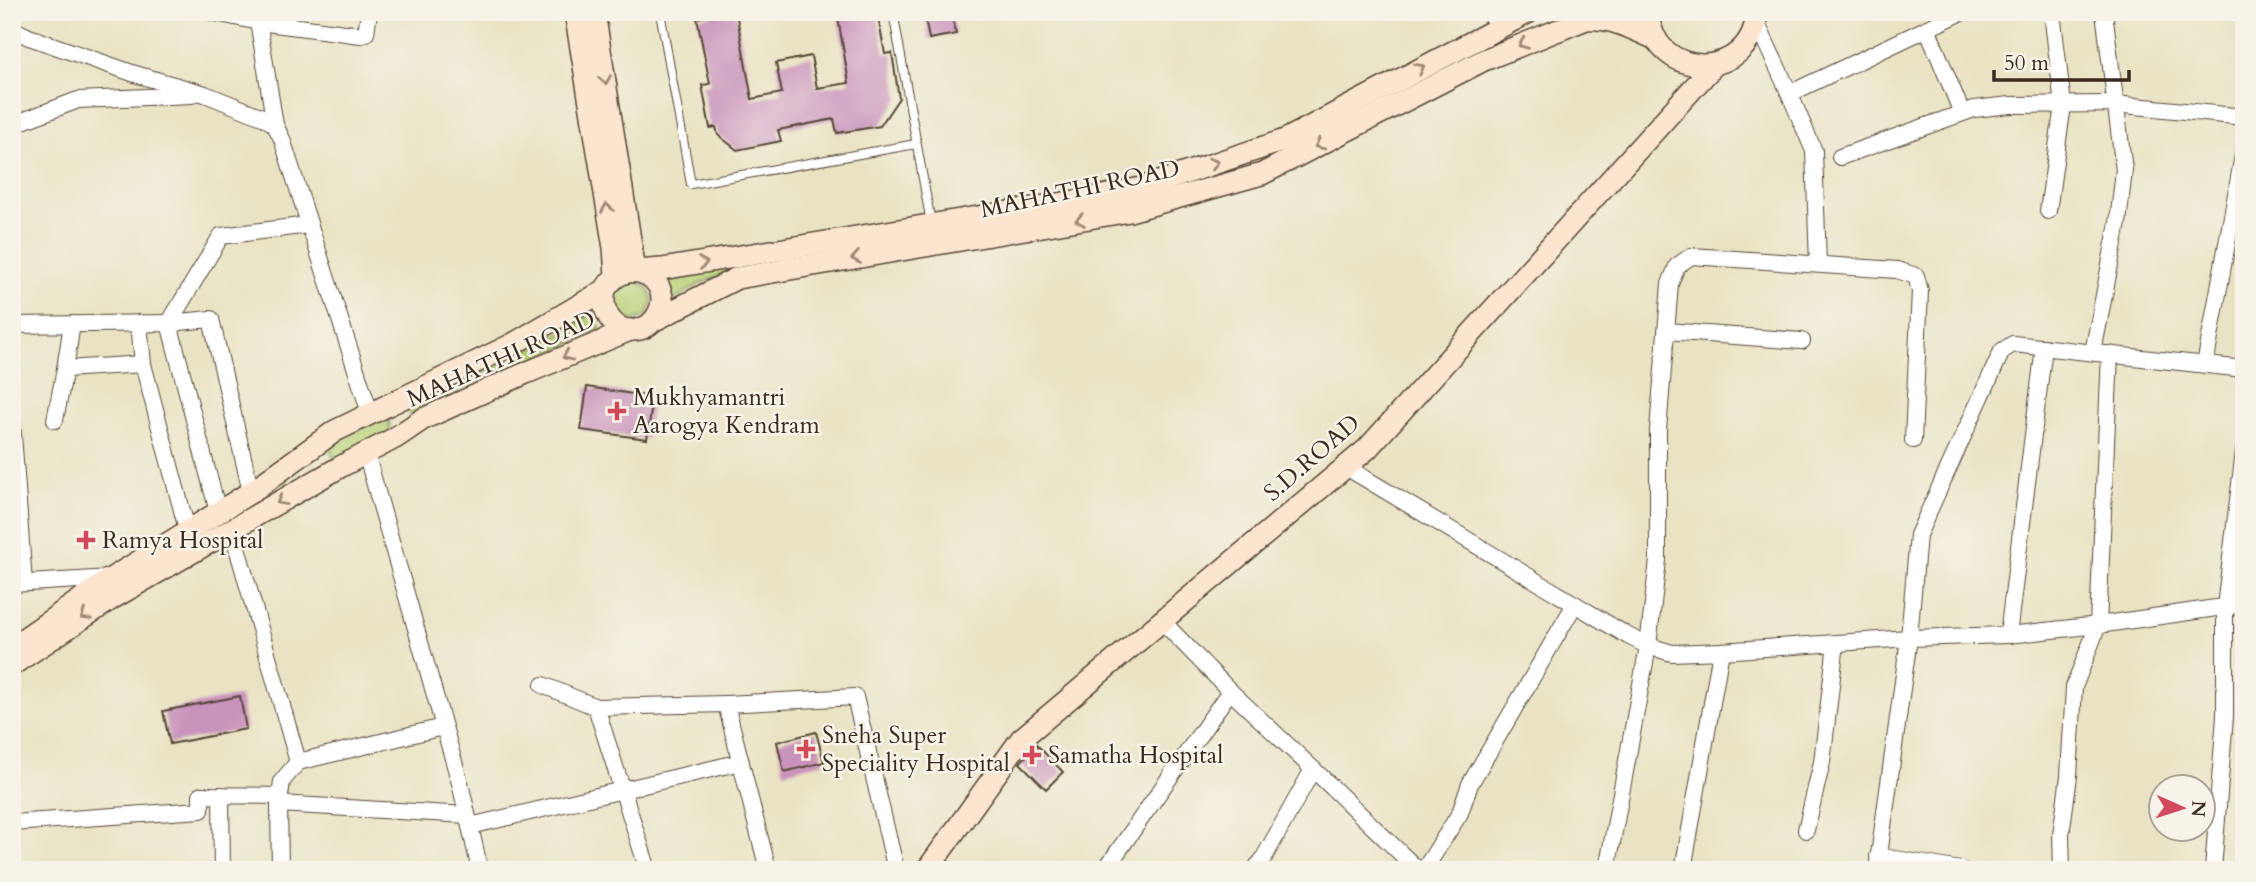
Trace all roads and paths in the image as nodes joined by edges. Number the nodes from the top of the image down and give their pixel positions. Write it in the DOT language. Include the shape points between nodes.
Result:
graph roads {
  1 [pos="211,12"];
  2 [pos="369,12"];
  3 [pos="575,12"];
  4 [pos="594,12"];
  5 [pos="660,12"];
  6 [pos="893,12"];
  7 [pos="1529,12"];
  8 [pos="1648,12"];
  9 [pos="1962,12"];
  10 [pos="2052,12"];
  11 [pos="2104,12"];
  12 [pos="1585,16"];
  13 [pos="258,17"];
  14 [pos="1494,20"];
  15 [pos="1760,21"];
  16 [pos="1927,28"];
  17 [pos="12,29"];
  18 [pos="1656,39"];
  19 [pos="1715,64"];
  20 [pos="1788,90"];
  21 [pos="205,94"];
  22 [pos="2115,104"];
  23 [pos="2063,105"];
  24 [pos="1962,113"];
  25 [pos="2244,117"];
  26 [pos="12,125"];
  27 [pos="275,125"];
  28 [pos="916,144"];
  29 [pos="2244,150"];
  30 [pos="1840,157"];
  31 [pos="1127,201"];
  32 [pos="2048,211"];
  33 [pos="309,225"];
  34 [pos="931,225"];
  35 [pos="1818,264"];
  36 [pos="619,279"];
  37 [pos="655,320"];
  38 [pos="154,323"];
  39 [pos="72,324"];
  40 [pos="12,326"];
  41 [pos="630,330"];
  42 [pos="1667,331"];
  43 [pos="1802,341"];
  44 [pos="513,344"];
  45 [pos="2044,347"];
  46 [pos="2093,352"];
  47 [pos="2110,354"];
  48 [pos="143,363"];
  49 [pos="2205,365"];
  50 [pos="65,369"];
  51 [pos="2244,369"];
  52 [pos="526,373"];
  53 [pos="377,410"];
  54 [pos="55,420"];
  55 [pos="12,421"];
  56 [pos="327,437"];
  57 [pos="395,438"];
  58 [pos="1913,440"];
  59 [pos="2244,451"];
  60 [pos="366,453"];
  61 [pos="340,467"];
  62 [pos="1346,467"];
  63 [pos="251,492"];
  64 [pos="218,512"];
  65 [pos="232,530"];
  66 [pos="188,533"];
  67 [pos="112,578"];
  68 [pos="18,584"];
  69 [pos="1575,604"];
  70 [pos="2244,604"];
  71 [pos="2225,607"];
  72 [pos="1162,621"];
  73 [pos="2098,625"];
  74 [pos="2008,635"];
  75 [pos="1909,638"];
  76 [pos="1836,643"];
  77 [pos="1648,646"];
  78 [pos="12,647"];
  79 [pos="1721,651"];
  80 [pos="12,665"];
  81 [pos="543,685"];
  82 [pos="1230,691"];
  83 [pos="726,704"];
  84 [pos="596,707"];
  85 [pos="443,727"];
  86 [pos="298,762"];
  87 [pos="741,762"];
  88 [pos="1313,769"];
  89 [pos="622,790"];
  90 [pos="221,795"];
  91 [pos="280,800"];
  92 [pos="469,821"];
  93 [pos="12,823"];
  94 [pos="1806,830"];
  95 [pos="1878,863"];
  96 [pos="222,870"];
  97 [pos="280,870"];
  98 [pos="480,870"];
  99 [pos="648,870"];
  100 [pos="768,870"];
  101 [pos="896,870"];
  102 [pos="927,870"];
  103 [pos="1105,870"];
  104 [pos="1254,870"];
  105 [pos="1418,870"];
  106 [pos="1424,870"];
  107 [pos="1607,870"];
  108 [pos="1684,870"];
  109 [pos="1961,870"];
  110 [pos="2062,870"];
  111 [pos="2213,870"];
  1 -- 13 [label="street"];
  2 -- 13 [label="street" via="366,33 361,35"];
  36 -- 3 [label="street, one-way"];
  4 -- 36 [label="street, one-way"];
  5 -- 28 [label="lane" via="691,184"];
  6 -- 28 [label="lane"];
  7 -- 14 [label="street, MAHATHI ROAD"];
  8 -- 18 [label="street"];
  9 -- 16 [label="street"];
  10 -- 23 [label="street"];
  11 -- 22 [label="street"];
  12 -- 18 [label="street, MAHATHI ROAD" via="1614,21"];
  12 -- 31 [label="street, MAHATHI ROAD, one-way" via="1484,60 1262,174"];
  13 -- 27 [label="street"];
  31 -- 14 [label="street, MAHATHI ROAD, one-way" via="1141,188 1284,140"];
  15 -- 19 [label="street, S.D.ROAD" via="1744,47"];
  15 -- 20 [label="street"];
  16 -- 20 [label="street" via="1795,91"];
  16 -- 24 [label="street"];
  17 -- 21 [label="street"];
  18 -- 19 [label="street" via="1681,62"];
  19 -- 62 [label="street, S.D.ROAD"];
  20 -- 35 [label="street" via="1814,152"];
  21 -- 26 [label="street" via="78,100"];
  21 -- 27 [label="street"];
  22 -- 23 [label="street"];
  22 -- 25 [label="street"];
  22 -- 46 [label="street" via="2124,170"];
  23 -- 24 [label="street" via="2010,104"];
  23 -- 32 [label="street"];
  24 -- 30 [label="street"];
  27 -- 33 [label="street"];
  28 -- 34 [label="lane"];
  29 -- 49 [label="street"];
  31 -- 34 [label="street, MAHATHI ROAD"];
  31 -- 37 [label="street, MAHATHI ROAD, one-way" via="737,278"];
  33 -- 38 [label="street" via="221,236"];
  33 -- 53 [label="street"];
  36 -- 34 [label="street, MAHATHI ROAD, one-way"];
  35 -- 42 [label="street" via="1690,256 1677,266 1670,284"];
  35 -- 58 [label="street" via="1897,270 1916,276 1920,291"];
  36 -- 37 [label="street" via="646,274 654,280 662,300"];
  36 -- 41 [label="street, MAHATHI ROAD" via="603,298 607,316"];
  36 -- 44 [label="street, MAHATHI ROAD"];
  37 -- 41 [label="street, MAHATHI ROAD"];
  38 -- 39 [label="street"];
  38 -- 48 [label="street"];
  38 -- 63 [label="street" via="211,319"];
  38 -- 64 [label="street"];
  39 -- 40 [label="street"];
  39 -- 50 [label="street"];
  41 -- 52 [label="street, MAHATHI ROAD, one-way"];
  42 -- 43 [label="street"];
  42 -- 77 [label="street" via="1658,430 1658,560"];
  44 -- 52 [label="street"];
  44 -- 53 [label="street, MAHATHI ROAD"];
  45 -- 46 [label="street"];
  45 -- 74 [label="street"];
  45 -- 75 [label="street" via="2013,344 2002,351 1917,535"];
  46 -- 47 [label="street"];
  47 -- 49 [label="street"];
  47 -- 73 [label="street"];
  48 -- 50 [label="street"];
  48 -- 66 [label="street"];
  49 -- 51 [label="street"];
  50 -- 54 [label="street"];
  52 -- 57 [label="street, MAHATHI ROAD" via="423,419"];
  53 -- 56 [label="street, MAHATHI ROAD"];
  53 -- 57 [label="street, MAHATHI ROAD"];
  55 -- 68 [label="street"];
  56 -- 61 [label="street"];
  56 -- 63 [label="street, MAHATHI ROAD"];
  57 -- 60 [label="street, MAHATHI ROAD"];
  59 -- 71 [label="street"];
  60 -- 61 [label="street, MAHATHI ROAD"];
  60 -- 85 [label="street"];
  61 -- 65 [label="street, MAHATHI ROAD, one-way"];
  62 -- 69 [label="street"];
  62 -- 72 [label="street, S.D.ROAD"];
  63 -- 64 [label="street, MAHATHI ROAD"];
  64 -- 66 [label="street, MAHATHI ROAD"];
  65 -- 80 [label="street, MAHATHI ROAD, one-way" via="113,598"];
  65 -- 86 [label="street"];
  66 -- 67 [label="street, MAHATHI ROAD"];
  67 -- 68 [label="street"];
  67 -- 78 [label="street, MAHATHI ROAD"];
  69 -- 77 [label="street"];
  69 -- 106 [label="street"];
  70 -- 71 [label="street"];
  71 -- 73 [label="street"];
  71 -- 111 [label="street" via="2225,716"];
  72 -- 82 [label="street"];
  72 -- 102 [label="street, S.D.ROAD" via="1021,739"];
  73 -- 74 [label="street"];
  73 -- 110 [label="street" via="2074,687"];
  74 -- 75 [label="street"];
  75 -- 76 [label="street"];
  75 -- 95 [label="street"];
  76 -- 79 [label="street"];
  76 -- 94 [label="street" via="1822,762"];
  77 -- 79 [label="street" via="1672,653"];
  77 -- 107 [label="street"];
  79 -- 108 [label="street"];
  81 -- 84 [label="street"];
  82 -- 88 [label="street"];
  82 -- 103 [label="street"];
  83 -- 84 [label="street"];
  83 -- 87 [label="street"];
  83 -- 101 [label="street" via="855,697"];
  84 -- 89 [label="street"];
  85 -- 86 [label="street"];
  85 -- 92 [label="street"];
  86 -- 91 [label="street" via="282,781"];
  87 -- 89 [label="street"];
  87 -- 100 [label="street"];
  88 -- 104 [label="street"];
  88 -- 105 [label="street"];
  89 -- 92 [label="street"];
  89 -- 99 [label="street"];
  90 -- 91 [label="street"];
  90 -- 93 [label="street" via="201,794 201,810"];
  90 -- 96 [label="street"];
  91 -- 92 [label="street"];
  91 -- 97 [label="street"];
  92 -- 98 [label="street"];
  95 -- 109 [label="street"];
}
